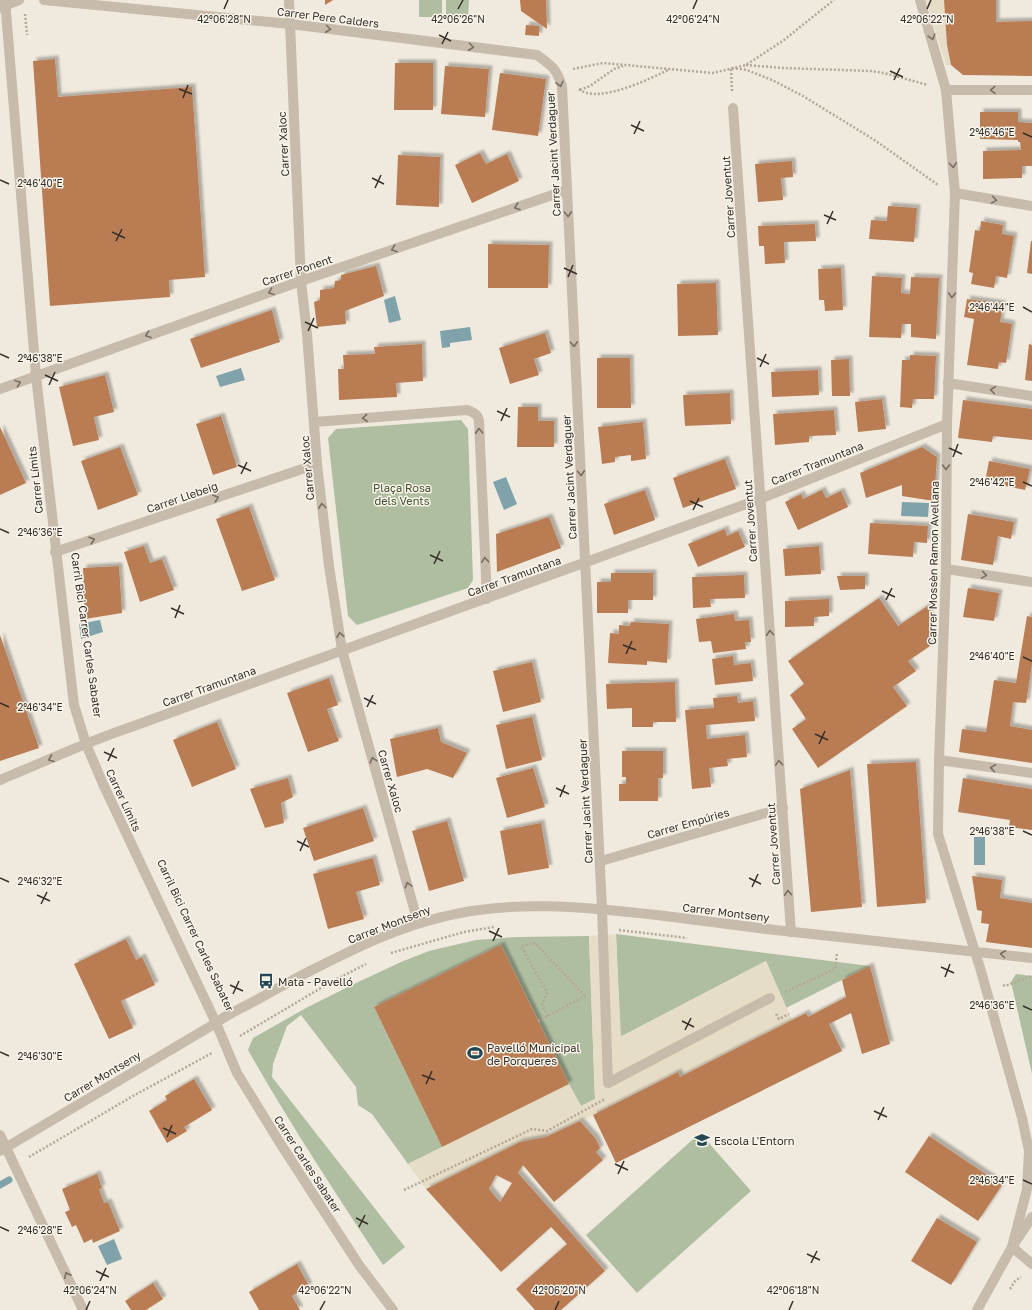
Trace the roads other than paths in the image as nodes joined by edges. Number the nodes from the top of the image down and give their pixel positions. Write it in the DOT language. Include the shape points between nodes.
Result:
graph roads {
  1 [pos="44,0"];
  2 [pos="289,0"];
  3 [pos="920,0"];
  4 [pos="4,4"];
  5 [pos="22,4"];
  6 [pos="290,24"];
  7 [pos="557,72"];
  8 [pos="946,90"];
  9 [pos="1032,90"];
  10 [pos="733,108"];
  11 [pos="567,190"];
  12 [pos="955,193"];
  13 [pos="1032,206"];
  14 [pos="301,281"];
  15 [pos="36,376"];
  16 [pos="948,383"];
  17 [pos="0,389"];
  18 [pos="1032,396"];
  19 [pos="315,422"];
  20 [pos="947,424"];
  21 [pos="317,464"];
  22 [pos="760,500"];
  23 [pos="55,552"];
  24 [pos="585,564"];
  25 [pos="946,569"];
  26 [pos="1032,582"];
  27 [pos="487,599"];
  28 [pos="342,650"];
  29 [pos="86,744"];
  30 [pos="939,760"];
  31 [pos="1032,773"];
  32 [pos="0,780"];
  33 [pos="782,808"];
  34 [pos="601,861"];
  35 [pos="602,909"];
  36 [pos="418,923"];
  37 [pos="791,932"];
  38 [pos="974,951"];
  39 [pos="1032,958"];
  40 [pos="770,998"];
  41 [pos="216,1023"];
  42 [pos="1022,1118"];
  43 [pos="1032,1124"];
  44 [pos="0,1135"];
  45 [pos="3,1149"];
  46 [pos="1032,1217"];
  47 [pos="1012,1247"];
  48 [pos="1029,1269"];
  49 [pos="83,1310"];
  50 [pos="393,1310"];
  51 [pos="977,1310"];
  1 -- 6 [label="street, Carrer Pere Calders"];
  2 -- 6 [label="street, Carrer Xaloc"];
  3 -- 8 [label="street, Carrer Mossèn Ramon Avellana, one-way"];
  4 -- 5 [label="street"];
  4 -- 15 [label="street, Carrer Límits"];
  6 -- 7 [label="street, Carrer Pere Calders, one-way" via="537,55"];
  6 -- 14 [label="street, Carrer Xaloc"];
  7 -- 11 [label="street, Carrer Jacint Verdaguer, one-way" via="562,86"];
  9 -- 8 [label="street, one-way"];
  8 -- 12 [label="street, Carrer Mossèn Ramon Avellana, one-way"];
  10 -- 22 [label="street, Carrer Joventut"];
  11 -- 14 [label="street, Carrer Ponent, one-way"];
  11 -- 24 [label="street, Carrer Jacint Verdaguer, one-way"];
  12 -- 13 [label="street, one-way"];
  12 -- 16 [label="street, Carrer Mossèn Ramon Avellana, one-way"];
  14 -- 15 [label="street, Carrer Ponent, one-way"];
  14 -- 19 [label="street, Carrer Xaloc"];
  17 -- 15 [label="street, Carrer Ponent, one-way"];
  15 -- 23 [label="street, Carrer Límits"];
  18 -- 16 [label="street, one-way"];
  16 -- 20 [label="street, Carrer Mossèn Ramon Avellana"];
  19 -- 21 [label="street, Carrer Xaloc"];
  27 -- 19 [label="street, one-way" via="479,421 474,413 467,410"];
  20 -- 22 [label="street, Carrer Tramuntana"];
  20 -- 25 [label="street, Carrer Mossèn Ramon Avellana, one-way"];
  23 -- 21 [label="street, Carrer Llebeig, one-way"];
  28 -- 21 [label="street, Carrer Xaloc, one-way"];
  22 -- 24 [label="street, Carrer Tramuntana"];
  33 -- 22 [label="street, Carrer Joventut, one-way"];
  23 -- 29 [label="street, Carrer Límits" via="74,705"];
  24 -- 27 [label="street, Carrer Tramuntana"];
  24 -- 34 [label="street, Carrer Jacint Verdaguer"];
  25 -- 26 [label="street, one-way"];
  25 -- 30 [label="street, Carrer Mossèn Ramon Avellana"];
  27 -- 28 [label="street, Carrer Tramuntana"];
  28 -- 29 [label="street, Carrer Tramuntana"];
  36 -- 28 [label="street, Carrer Xaloc, one-way"];
  29 -- 32 [label="street, Carrer Tramuntana, one-way"];
  29 -- 41 [label="street, Carrer Límits"];
  31 -- 30 [label="street, one-way"];
  30 -- 38 [label="street, Carrer Mossèn Ramon Avellana" via="938,834"];
  33 -- 34 [label="street, Carrer Empúries"];
  37 -- 33 [label="street, Carrer Joventut, one-way"];
  34 -- 35 [label="street, Carrer Jacint Verdaguer"];
  35 -- 36 [label="street, Carrer Montseny" via="550,905 508,907 443,916"];
  35 -- 37 [label="street, Carrer Montseny"];
  35 -- 40 [label="street, Carrer Jacint Verdaguer" via="608,1083"];
  36 -- 41 [label="street, Carrer Montseny" via="296,977"];
  37 -- 38 [label="street, Carrer Montseny"];
  39 -- 38 [label="street, Carrer Montseny, one-way"];
  38 -- 42 [label="street, Carrer Mossèn Ramon Avellana"];
  41 -- 45 [label="street, Carrer Montseny"];
  41 -- 50 [label="street, Carrer Carles Sabater" via="238,1073 280,1144 359,1265"];
  42 -- 43 [label="street"];
  42 -- 47 [label="street, Carrer Mossèn Ramon Avellana" via="1029,1151 1027,1189"];
  44 -- 45 [label="street"];
  49 -- 45 [label="street, one-way" via="14,1165"];
  46 -- 47 [label="street"];
  47 -- 48 [label="street"];
  47 -- 51 [label="street"];
}
